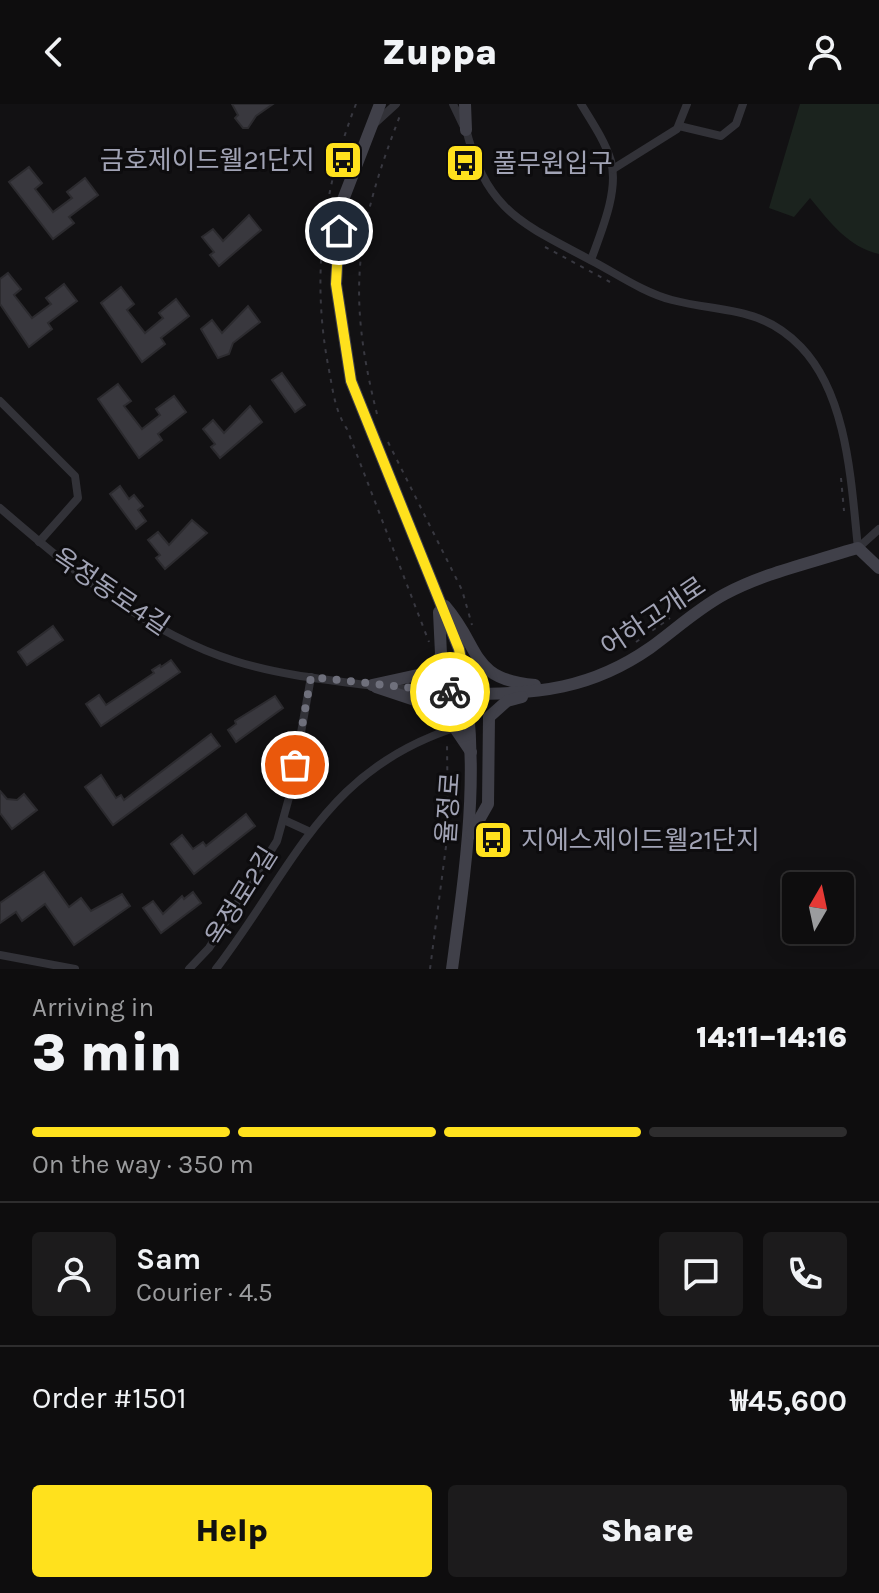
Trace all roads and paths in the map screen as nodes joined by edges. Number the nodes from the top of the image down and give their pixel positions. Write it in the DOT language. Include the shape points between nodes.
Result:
graph roads {
  1 [pos="369,104"];
  2 [pos="380,104"];
  3 [pos="396,104"];
  4 [pos="404,104"];
  5 [pos="453,104"];
  6 [pos="462,104"];
  7 [pos="581,104"];
  8 [pos="687,104"];
  9 [pos="743,104"];
  10 [pos="679,126"];
  11 [pos="369,128"];
  12 [pos="466,130"];
  13 [pos="613,169"];
  14 [pos="566,259"];
  15 [pos="591,260"];
  16 [pos="613,284"];
  17 [pos="0,401"];
  18 [pos="382,426"];
  19 [pos="386,437"];
  20 [pos="840,471"];
  21 [pos="0,508"];
  22 [pos="845,517"];
  23 [pos="879,529"];
  24 [pos="39,542"];
  25 [pos="858,548"];
  26 [pos="879,568"];
  27 [pos="437,597"];
  28 [pos="679,611"];
  29 [pos="473,630"];
  30 [pos="633,645"];
  31 [pos="311,677"];
  32 [pos="372,685"];
  33 [pos="566,688"];
  34 [pos="468,694"];
  35 [pos="471,723"];
  36 [pos="456,727"];
  37 [pos="447,744"];
  38 [pos="473,754"];
  39 [pos="284,820"];
  40 [pos="308,831"];
  41 [pos="468,841"];
  42 [pos="0,955"];
  43 [pos="75,969"];
  44 [pos="189,969"];
  45 [pos="216,969"];
  46 [pos="430,969"];
  47 [pos="452,969"];
  1 -- 11 [label="main road"];
  2 -- 11 [label="main road, 율정로"];
  3 -- 11 [label="street"];
  4 -- 18 [label="path" via="366,211 359,261 364,364"];
  5 -- 12 [label="street"];
  6 -- 12 [label="main road"];
  7 -- 13 [label="street"];
  8 -- 10 [label="street"];
  9 -- 10 [label="street" via="736,124 721,136"];
  10 -- 13 [label="street"];
  11 -- 27 [label="main road, 율정로" via="341,205 336,284 351,381"];
  12 -- 15 [label="street" via="478,173 503,208"];
  13 -- 15 [label="street"];
  14 -- 16 [label="path"];
  15 -- 25 [label="street" via="659,296 753,315 801,347 821,374 840,420"];
  17 -- 24 [label="street" via="75,476 78,486 78,498"];
  19 -- 29 [label="path" via="462,590"];
  20 -- 22 [label="path"];
  21 -- 24 [label="street, 옥정동로4길"];
  23 -- 25 [label="street, 어하고개로"];
  24 -- 31 [label="street, 옥정동로4길" via="153,625 234,661"];
  25 -- 26 [label="main road"];
  25 -- 33 [label="main road, 어하고개로" via="743,585 704,605 621,667"];
  27 -- 32 [label="main road" via="441,654 436,671"];
  27 -- 33 [label="main road" via="463,627 480,664 497,678"];
  27 -- 34 [label="main road, 율정로" via="459,649"];
  28 -- 30 [label="path"];
  31 -- 32 [label="street, 옥정동로4길"];
  31 -- 39 [label="street, 옥정로2길"];
  32 -- 34 [label="street, 옥정동로4길"];
  32 -- 36 [label="main road" via="428,702 442,709"];
  33 -- 34 [label="main road, 어하고개로"];
  33 -- 41 [label="main road" via="507,701 489,717 488,804"];
  34 -- 35 [label="main road, 율정로"];
  35 -- 36 [label="street"];
  35 -- 38 [label="main road, 율정로"];
  36 -- 38 [label="main road"];
  36 -- 40 [label="street" via="403,748 333,802"];
  37 -- 46 [label="path" via="448,831"];
  38 -- 41 [label="main road, 율정로"];
  39 -- 40 [label="street"];
  39 -- 44 [label="street, 옥정로2길" via="267,861"];
  40 -- 45 [label="street"];
  41 -- 47 [label="main road, 율정로"];
  42 -- 43 [label="street"];
}
